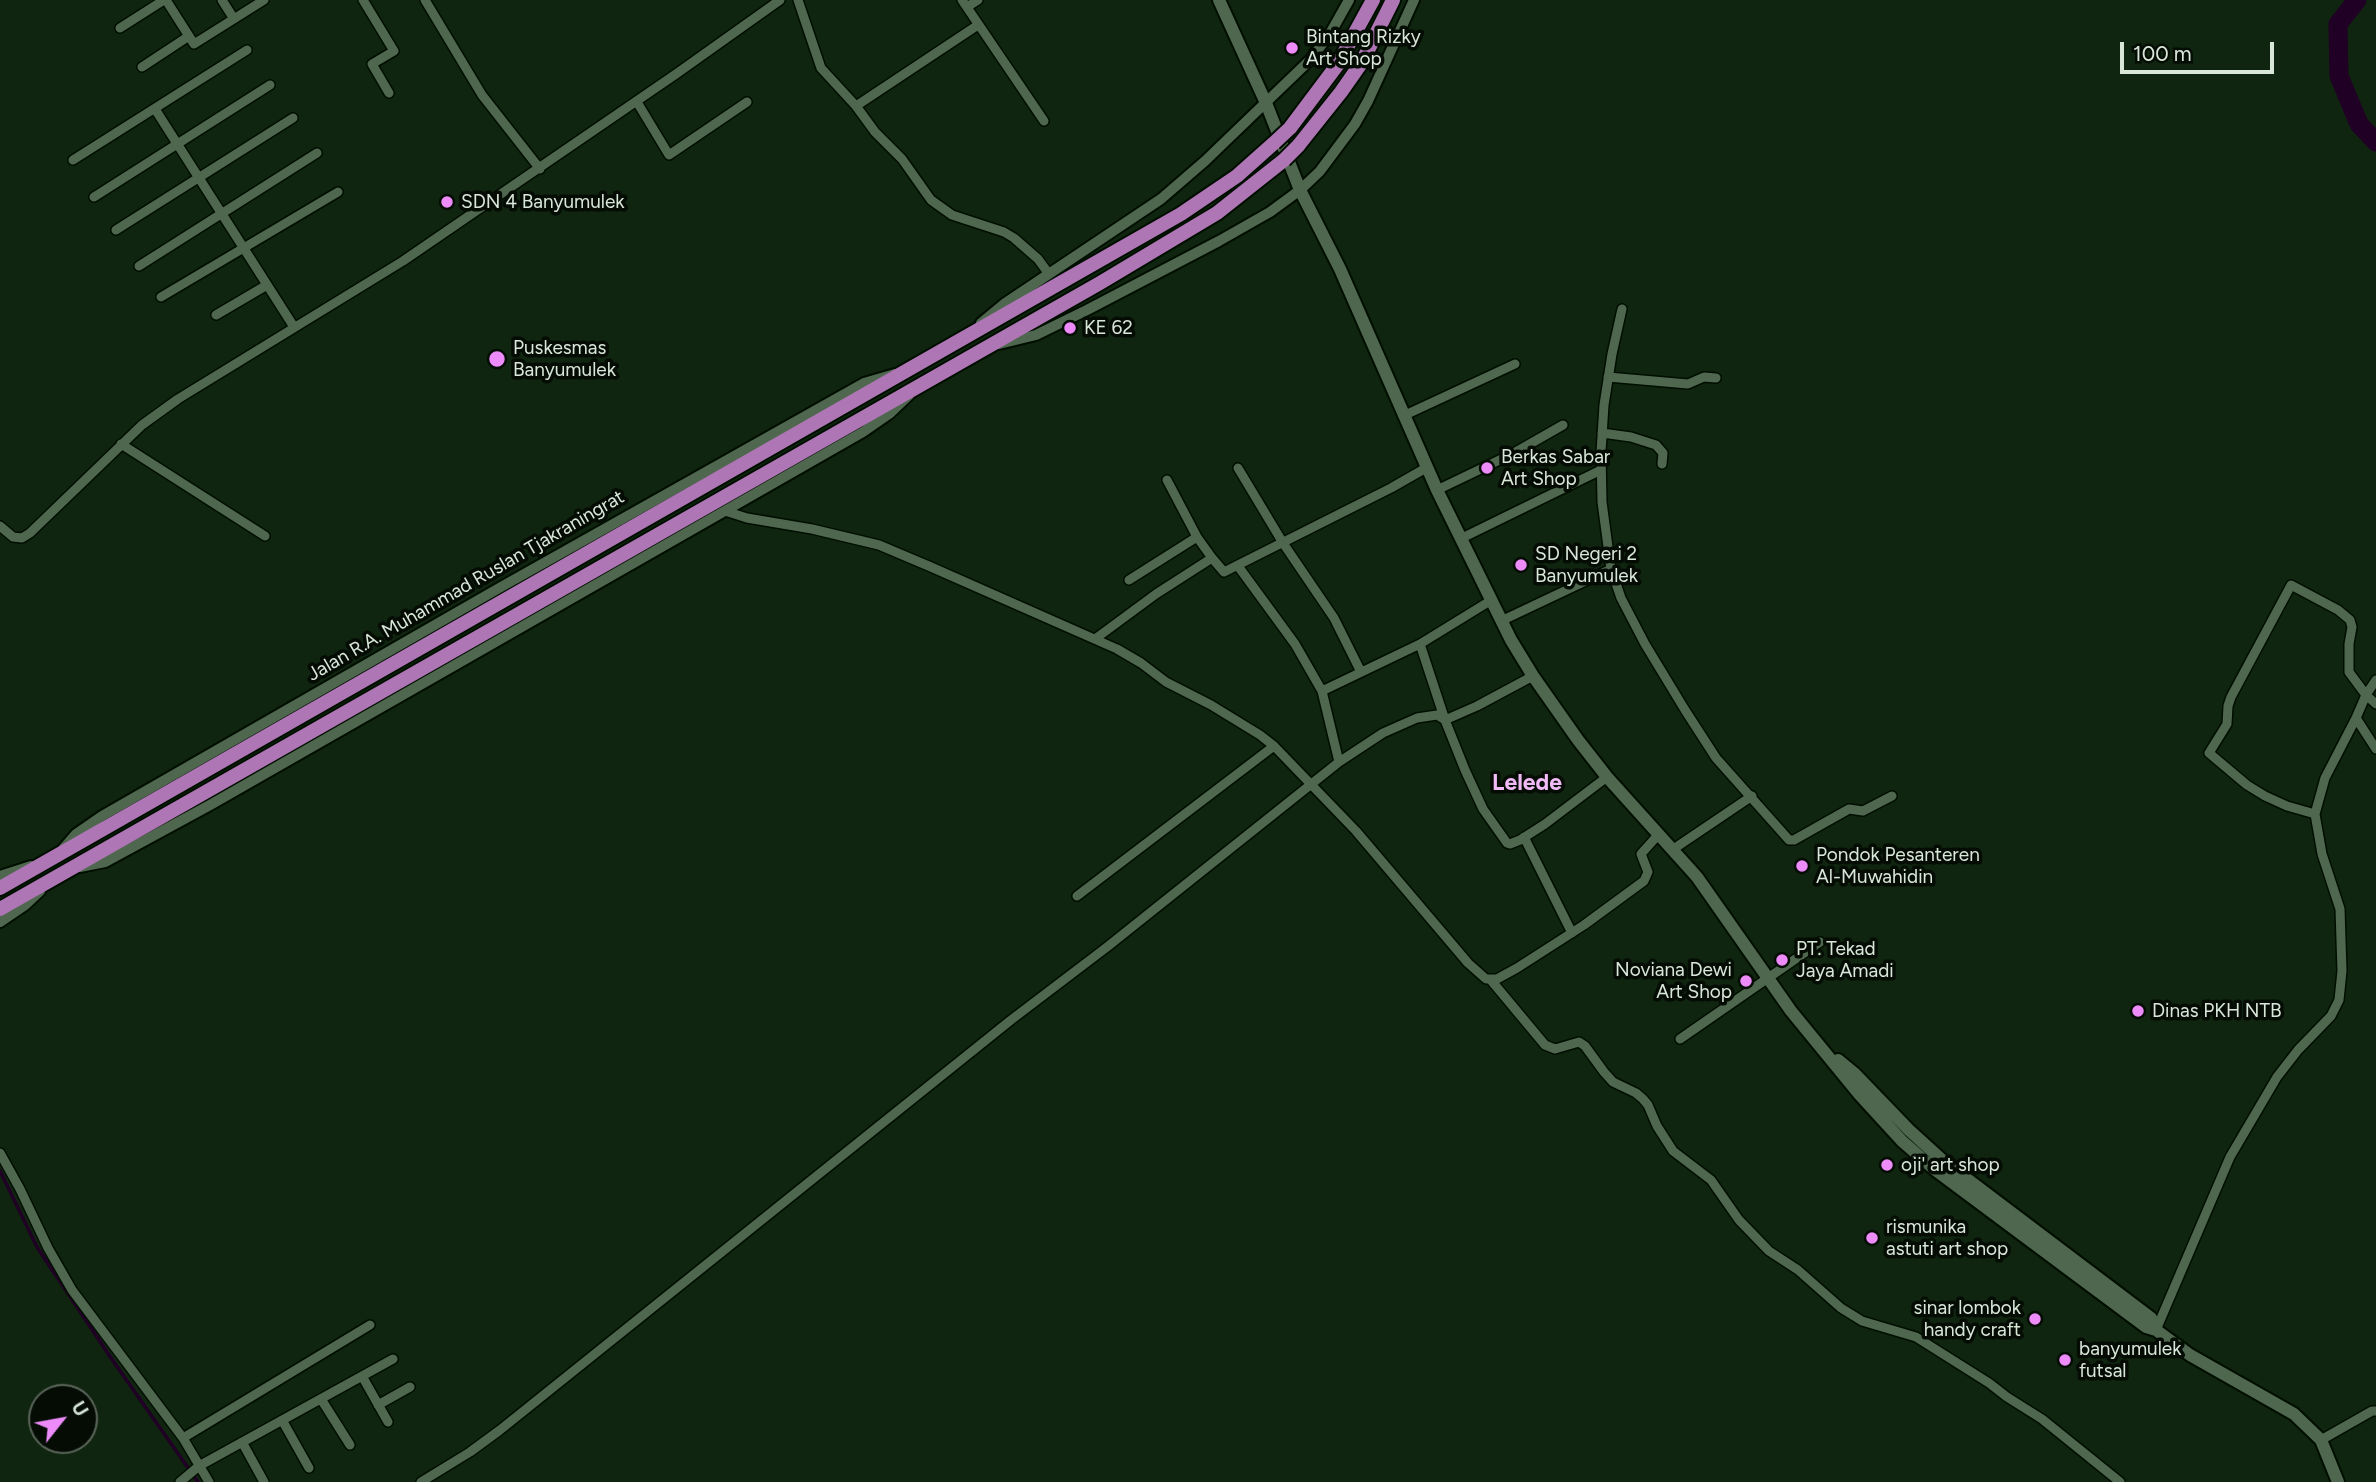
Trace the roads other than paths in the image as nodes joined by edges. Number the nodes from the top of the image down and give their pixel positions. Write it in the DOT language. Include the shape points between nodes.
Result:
graph roads {
  1 [pos="165,0"];
  2 [pos="222,0"];
  3 [pos="264,0"];
  4 [pos="363,0"];
  5 [pos="425,0"];
  6 [pos="780,0"];
  7 [pos="798,0"];
  8 [pos="978,0"];
  9 [pos="1219,0"];
  10 [pos="1349,0"];
  11 [pos="1373,0"];
  12 [pos="1393,0"];
  13 [pos="1414,0"];
  14 [pos="964,4"];
  15 [pos="234,19"];
  16 [pos="978,24"];
  17 [pos="120,28"];
  18 [pos="189,36"];
  19 [pos="247,50"];
  20 [pos="142,67"];
  21 [pos="270,85"];
  22 [pos="389,93"];
  23 [pos="637,102"];
  24 [pos="747,102"];
  25 [pos="1266,103"];
  26 [pos="856,106"];
  27 [pos="155,109"];
  28 [pos="293,117"];
  29 [pos="1044,121"];
  30 [pos="177,144"];
  31 [pos="317,153"];
  32 [pos="74,160"];
  33 [pos="540,169"];
  34 [pos="199,179"];
  35 [pos="1300,190"];
  36 [pos="338,192"];
  37 [pos="94,197"];
  38 [pos="222,214"];
  39 [pos="116,230"];
  40 [pos="243,248"];
  41 [pos="139,266"];
  42 [pos="1049,274"];
  43 [pos="267,285"];
  44 [pos="161,297"];
  45 [pos="1622,309"];
  46 [pos="216,315"];
  47 [pos="294,327"];
  48 [pos="973,331"];
  49 [pos="990,346"];
  50 [pos="1515,364"];
  51 [pos="1608,377"];
  52 [pos="1716,378"];
  53 [pos="914,390"];
  54 [pos="1403,416"];
  55 [pos="1563,425"];
  56 [pos="1602,433"];
  57 [pos="121,444"];
  58 [pos="1662,464"];
  59 [pos="1238,468"];
  60 [pos="1426,468"];
  61 [pos="1601,471"];
  62 [pos="1167,481"];
  63 [pos="1437,491"];
  64 [pos="725,511"];
  65 [pos="0,526"];
  66 [pos="265,536"];
  67 [pos="1197,537"];
  68 [pos="1460,539"];
  69 [pos="1283,543"];
  70 [pos="1212,558"];
  71 [pos="1238,566"];
  72 [pos="1611,569"];
  73 [pos="1129,580"];
  74 [pos="1490,601"];
  75 [pos="1501,621"];
  76 [pos="1095,639"];
  77 [pos="1420,644"];
  78 [pos="1361,672"];
  79 [pos="1533,676"];
  80 [pos="2376,680"];
  81 [pos="1322,691"];
  82 [pos="2366,695"];
  83 [pos="2376,704"];
  84 [pos="2356,718"];
  85 [pos="1445,720"];
  86 [pos="1274,746"];
  87 [pos="2376,749"];
  88 [pos="1339,762"];
  89 [pos="1607,777"];
  90 [pos="1310,786"];
  91 [pos="1752,796"];
  92 [pos="1892,796"];
  93 [pos="2315,814"];
  94 [pos="1658,835"];
  95 [pos="1524,837"];
  96 [pos="1672,850"];
  97 [pos="40,865"];
  98 [pos="75,867"];
  99 [pos="0,876"];
  100 [pos="50,881"];
  101 [pos="0,888"];
  102 [pos="1077,897"];
  103 [pos="0,909"];
  104 [pos="0,922"];
  105 [pos="1572,933"];
  106 [pos="1821,942"];
  107 [pos="1490,979"];
  108 [pos="1768,980"];
  109 [pos="1680,1039"];
  110 [pos="0,1153"];
  111 [pos="370,1325"];
  112 [pos="2156,1330"];
  113 [pos="393,1359"];
  114 [pos="362,1376"];
  115 [pos="410,1387"];
  116 [pos="321,1399"];
  117 [pos="378,1405"];
  118 [pos="2376,1411"];
  119 [pos="282,1420"];
  120 [pos="388,1422"];
  121 [pos="183,1438"];
  122 [pos="2321,1440"];
  123 [pos="242,1442"];
  124 [pos="350,1446"];
  125 [pos="199,1466"];
  126 [pos="309,1468"];
  127 [pos="180,1482"];
  128 [pos="209,1482"];
  129 [pos="264,1482"];
  130 [pos="421,1482"];
  131 [pos="2120,1482"];
  132 [pos="2338,1482"];
  1 -- 17 [label="street"];
  1 -- 18 [label="street"];
  2 -- 15 [label="street"];
  3 -- 15 [label="street"];
  4 -- 22 [label="street" via="394,51 372,64"];
  5 -- 33 [label="street" via="482,95"];
  6 -- 23 [label="street"];
  7 -- 26 [label="street" via="818,64"];
  8 -- 14 [label="street"];
  9 -- 25 [label="main road"];
  10 -- 25 [label="street, Jalan R.A. Muhammad Ruslan Tjakraningrat" via="1322,46"];
  11 -- 48 [label="highway, Jalan R.A. Muhammad Ruslan Tjakraningrat, bridge" via="1338,64 1290,128 1250,166 1192,206"];
  12 -- 49 [label="highway, bridge" via="1362,62 1284,160 1217,214"];
  13 -- 35 [label="street" via="1355,124"];
  14 -- 16 [label="street"];
  15 -- 18 [label="street" via="194,44"];
  16 -- 26 [label="street"];
  16 -- 29 [label="street"];
  18 -- 20 [label="street"];
  19 -- 27 [label="street"];
  21 -- 30 [label="street"];
  23 -- 24 [label="street" via="669,155"];
  23 -- 33 [label="street"];
  25 -- 35 [label="main road"];
  25 -- 42 [label="street, Jalan R.A. Muhammad Ruslan Tjakraningrat" via="1161,199"];
  26 -- 42 [label="street" via="931,200 952,215 1004,232"];
  27 -- 30 [label="street"];
  27 -- 32 [label="street"];
  28 -- 34 [label="street"];
  30 -- 34 [label="street"];
  30 -- 37 [label="street"];
  31 -- 38 [label="street"];
  33 -- 47 [label="street"];
  34 -- 38 [label="street"];
  34 -- 39 [label="street"];
  35 -- 49 [label="street" via="1229,236 1087,310 1036,335"];
  35 -- 54 [label="main road" via="1340,269"];
  36 -- 40 [label="street"];
  38 -- 40 [label="street"];
  38 -- 41 [label="street"];
  40 -- 43 [label="street"];
  40 -- 44 [label="street"];
  42 -- 48 [label="street, Jalan R.A. Muhammad Ruslan Tjakraningrat"];
  43 -- 46 [label="street"];
  43 -- 47 [label="street"];
  45 -- 51 [label="street"];
  47 -- 57 [label="street" via="178,399"];
  48 -- 97 [label="highway, Jalan R.A. Muhammad Ruslan Tjakraningrat"];
  49 -- 53 [label="highway"];
  50 -- 54 [label="street"];
  51 -- 52 [label="street" via="1688,384 1704,376"];
  51 -- 56 [label="street"];
  53 -- 64 [label="street" via="863,432"];
  53 -- 98 [label="highway"];
  54 -- 60 [label="main road"];
  55 -- 63 [label="street"];
  56 -- 58 [label="street" via="1656,445"];
  56 -- 61 [label="street"];
  57 -- 65 [label="street" via="30,533 13,537"];
  57 -- 66 [label="street"];
  59 -- 69 [label="street"];
  60 -- 63 [label="main road"];
  60 -- 69 [label="street"];
  61 -- 68 [label="street"];
  61 -- 72 [label="street"];
  62 -- 67 [label="street"];
  63 -- 68 [label="main road"];
  64 -- 76 [label="street" via="879,545"];
  64 -- 98 [label="street" via="113,858"];
  67 -- 70 [label="street"];
  67 -- 73 [label="street"];
  68 -- 74 [label="main road"];
  69 -- 71 [label="street"];
  69 -- 78 [label="street" via="1334,618"];
  70 -- 71 [label="street" via="1224,572"];
  70 -- 76 [label="street"];
  71 -- 81 [label="street" via="1295,644"];
  72 -- 75 [label="street"];
  72 -- 91 [label="street" via="1621,598 1685,710 1716,758"];
  74 -- 75 [label="main road"];
  74 -- 77 [label="street"];
  75 -- 79 [label="main road"];
  76 -- 86 [label="street"];
  77 -- 78 [label="street"];
  77 -- 85 [label="street"];
  78 -- 81 [label="street"];
  79 -- 85 [label="street"];
  79 -- 89 [label="main road"];
  80 -- 82 [label="street"];
  81 -- 88 [label="street"];
  82 -- 83 [label="street"];
  82 -- 84 [label="street"];
  82 -- 93 [label="street" via="2349,671 2350,620 2291,585 2231,697 2229,721 2208,753 2265,796"];
  84 -- 87 [label="street"];
  84 -- 93 [label="street" via="2325,778"];
  85 -- 88 [label="street" via="1437,715 1417,718 1383,733"];
  85 -- 95 [label="street" via="1498,833 1508,844"];
  86 -- 90 [label="street"];
  86 -- 102 [label="street"];
  88 -- 90 [label="street"];
  89 -- 94 [label="main road"];
  89 -- 95 [label="street"];
  90 -- 107 [label="street" via="1356,831 1468,963"];
  90 -- 130 [label="street" via="500,1430"];
  91 -- 92 [label="street" via="1791,841 1849,809 1863,811"];
  91 -- 96 [label="street"];
  93 -- 112 [label="street" via="2340,909 2339,1000 2331,1016 2277,1077 2230,1157"];
  94 -- 96 [label="main road"];
  94 -- 105 [label="street" via="1641,854 1645,879"];
  95 -- 105 [label="street"];
  96 -- 108 [label="main road" via="1709,893"];
  97 -- 99 [label="street, Jalan R.A. Muhammad Ruslan Tjakraningrat"];
  97 -- 101 [label="highway, Jalan R.A. Muhammad Ruslan Tjakraningrat"];
  98 -- 100 [label="highway"];
  100 -- 103 [label="highway"];
  100 -- 104 [label="street"];
  105 -- 107 [label="street" via="1503,976"];
  106 -- 108 [label="street"];
  107 -- 131 [label="street" via="1545,1045 1555,1049 1579,1042 1613,1082 1643,1099 1673,1151 1711,1180 1769,1251 1862,1321 1916,1337 1957,1362 2042,1419"];
  108 -- 109 [label="street"];
  108 -- 112 [label="main road" via="1821,1050 1855,1074 1905,1136 2151,1318"];
  110 -- 121 [label="street" via="72,1290"];
  111 -- 121 [label="street"];
  112 -- 122 [label="main road" via="2200,1361 2294,1414"];
  113 -- 114 [label="street"];
  114 -- 116 [label="street"];
  114 -- 117 [label="street"];
  115 -- 117 [label="street"];
  116 -- 119 [label="street"];
  116 -- 124 [label="street"];
  117 -- 120 [label="street"];
  118 -- 122 [label="street"];
  119 -- 123 [label="street"];
  119 -- 126 [label="street"];
  121 -- 125 [label="street"];
  122 -- 132 [label="main road"];
  123 -- 125 [label="street"];
  123 -- 129 [label="street"];
  125 -- 127 [label="street"];
  125 -- 128 [label="street"];
}
